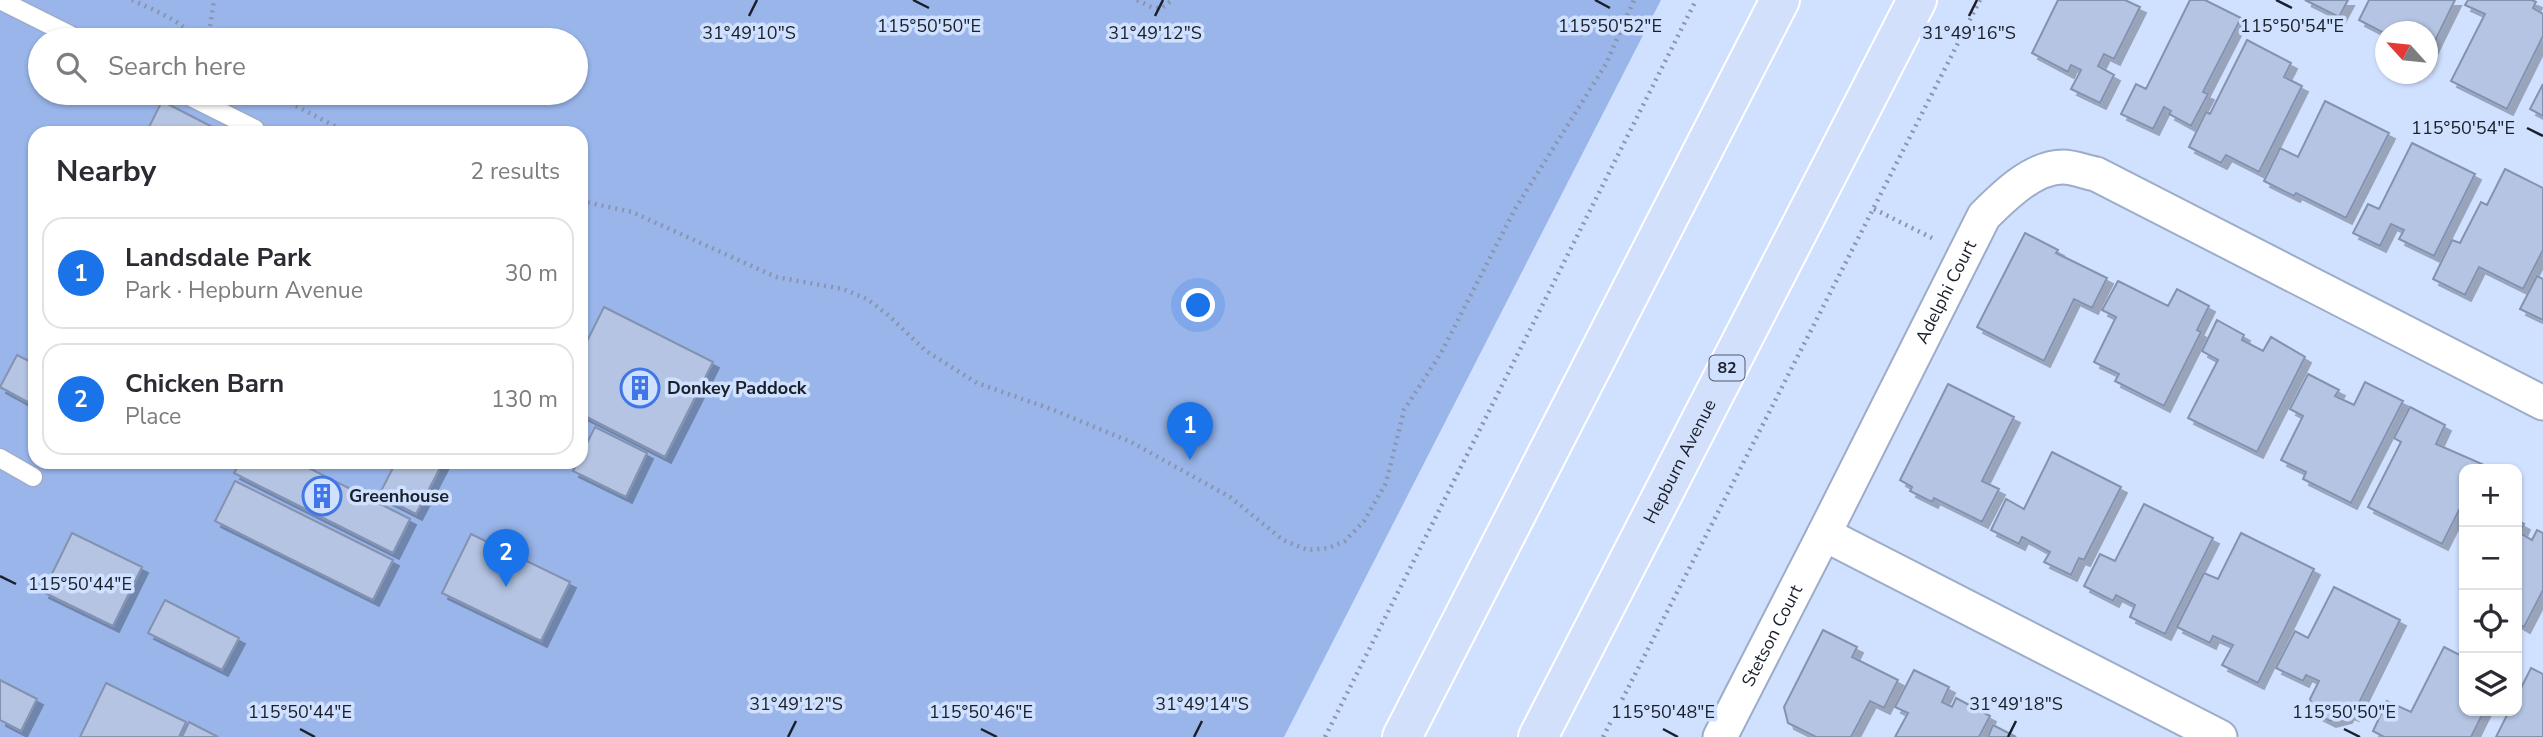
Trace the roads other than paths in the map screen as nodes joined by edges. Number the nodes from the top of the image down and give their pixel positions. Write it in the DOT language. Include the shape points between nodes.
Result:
graph roads {
  1 [pos="0,0"];
  2 [pos="1780,0"];
  3 [pos="1917,0"];
  4 [pos="56,28"];
  5 [pos="207,105"];
  6 [pos="249,126"];
  7 [pos="2543,403"];
  8 [pos="0,458"];
  9 [pos="33,477"];
  10 [pos="1824,534"];
  11 [pos="1402,737"];
  12 [pos="1538,737"];
  13 [pos="1720,737"];
  14 [pos="2220,737"];
  1 -- 4 [label="lane"];
  2 -- 11 [label="main road"];
  3 -- 12 [label="main road, Hepburn Avenue / 82"];
  5 -- 6 [label="lane"];
  7 -- 10 [label="street, Adelphi Court" via="2096,174 2062,167 2034,175 2007,192 1984,216"];
  8 -- 9 [label="lane"];
  10 -- 13 [label="street, Stetson Court"];
  10 -- 14 [label="street"];
}
